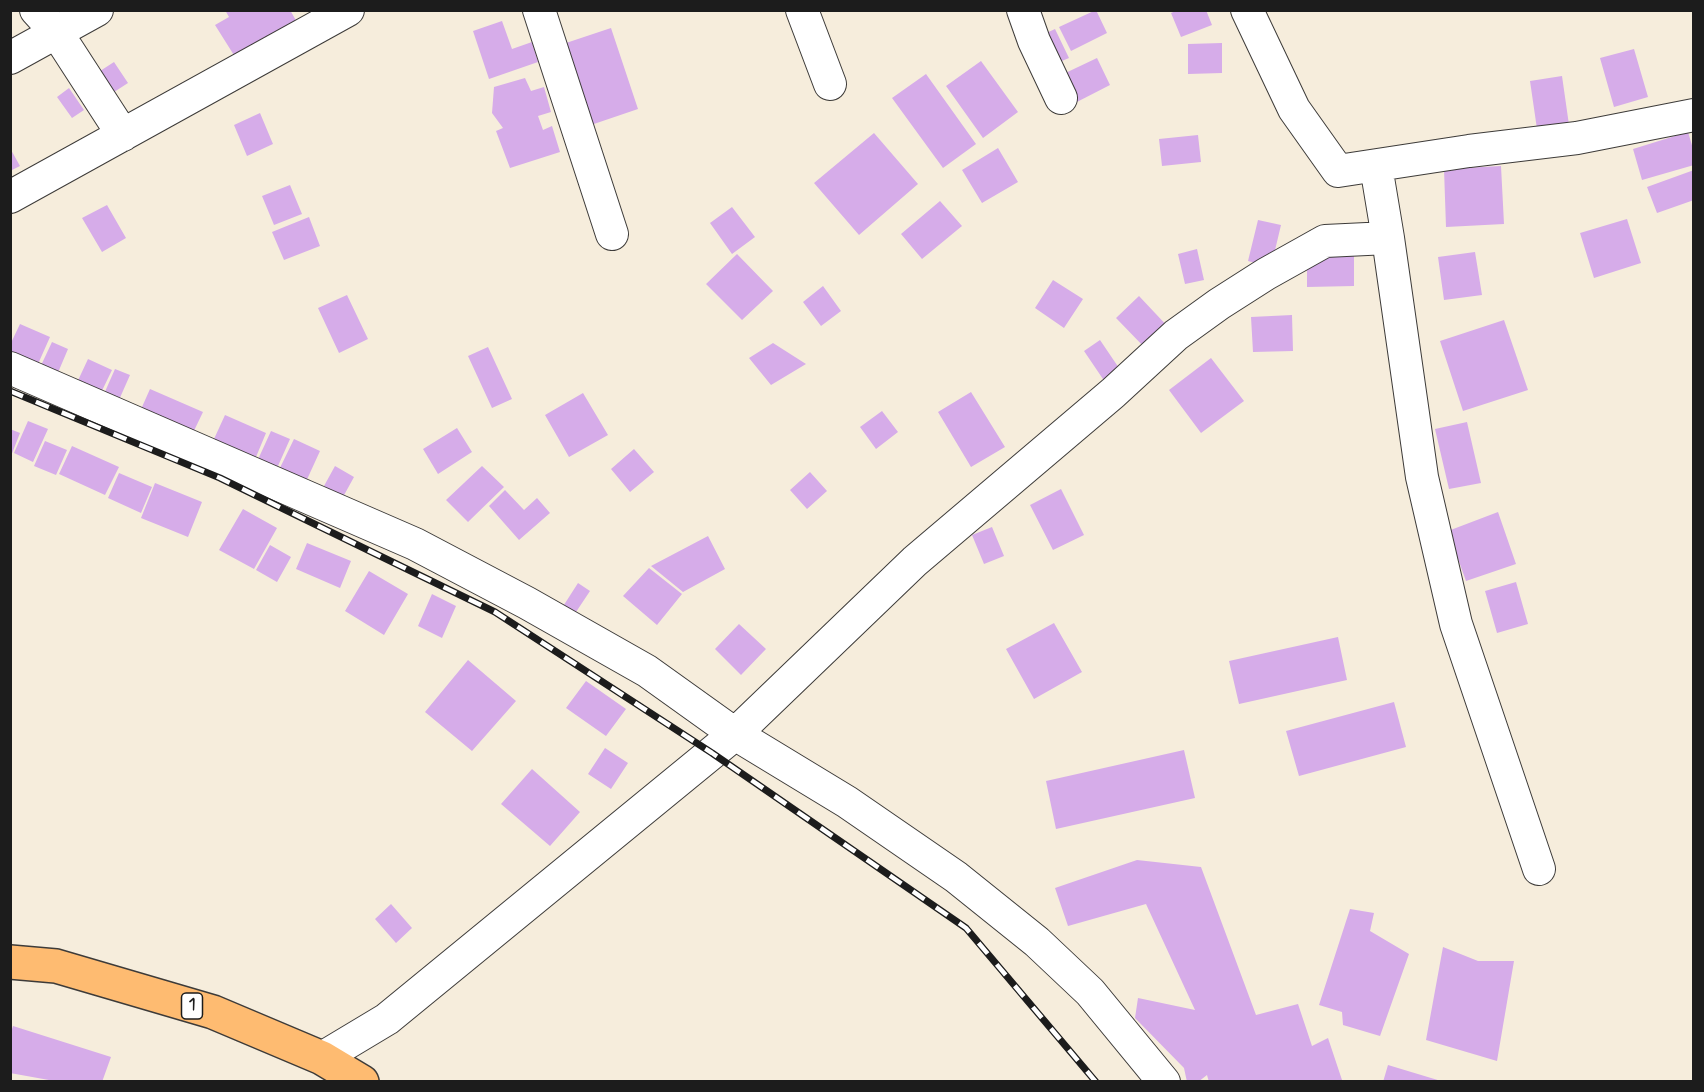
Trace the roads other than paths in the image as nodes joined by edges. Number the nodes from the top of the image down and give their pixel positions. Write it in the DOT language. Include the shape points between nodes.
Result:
graph roads {
  1 [pos="36,10"];
  2 [pos="97,10"];
  3 [pos="348,10"];
  4 [pos="538,10"];
  5 [pos="802,10"];
  6 [pos="1023,10"];
  7 [pos="1246,10"];
  8 [pos="57,33"];
  9 [pos="10,58"];
  10 [pos="830,84"];
  11 [pos="1062,98"];
  12 [pos="1694,115"];
  13 [pos="123,135"];
  14 [pos="1376,166"];
  15 [pos="10,197"];
  16 [pos="612,234"];
  17 [pos="1388,238"];
  18 [pos="10,368"];
  19 [pos="735,734"];
  20 [pos="1539,869"];
  21 [pos="10,962"];
  22 [pos="322,1058"];
  23 [pos="362,1082"];
  24 [pos="1164,1082"];
  1 -- 8 [label="street"];
  2 -- 8 [label="street"];
  3 -- 13 [label="street"];
  4 -- 16 [label="street"];
  5 -- 10 [label="street"];
  6 -- 11 [label="street"];
  7 -- 14 [label="street" via="1294,109 1338,171"];
  8 -- 9 [label="street"];
  8 -- 13 [label="street"];
  12 -- 14 [label="street" via="1577,138"];
  13 -- 15 [label="street"];
  14 -- 17 [label="street"];
  17 -- 19 [label="street" via="1325,241 1266,274 1176,335 915,561"];
  17 -- 20 [label="street" via="1422,477 1456,624"];
  18 -- 19 [label="street" via="415,544 647,671"];
  19 -- 22 [label="street" via="387,1019"];
  19 -- 24 [label="street" via="847,802 938,865 1037,942 1090,992"];
  21 -- 22 [label="highway, 1" via="56,966 213,1012"];
  22 -- 23 [label="highway, 1"];
}
